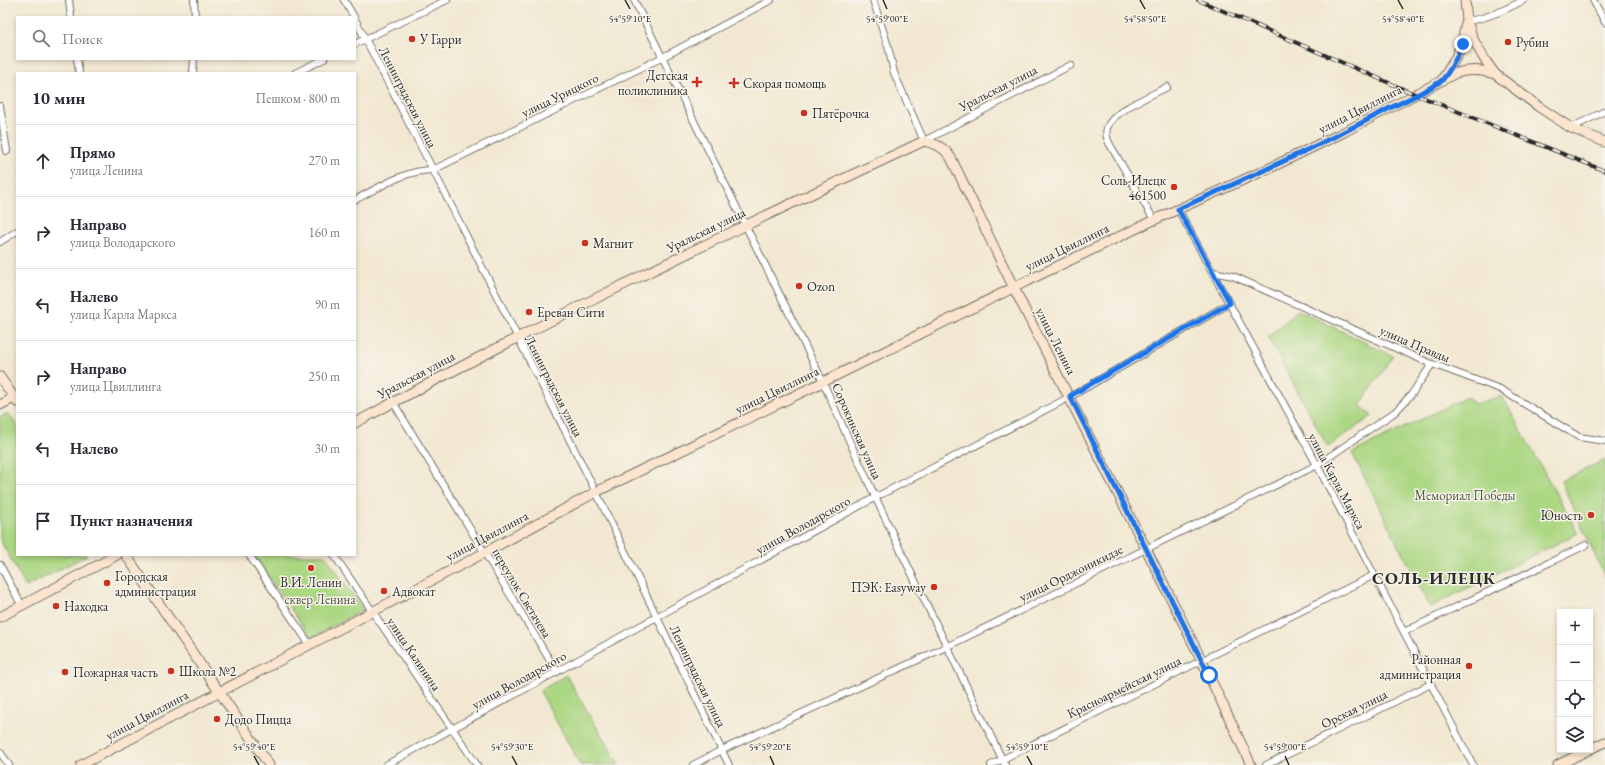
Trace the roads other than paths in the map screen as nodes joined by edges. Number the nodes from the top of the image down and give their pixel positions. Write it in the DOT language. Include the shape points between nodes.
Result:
graph roads {
  1 [pos="69,0"];
  2 [pos="194,0"];
  3 [pos="344,0"];
  4 [pos="447,0"];
  5 [pos="634,0"];
  6 [pos="771,0"];
  7 [pos="873,0"];
  8 [pos="1465,0"];
  9 [pos="1524,0"];
  10 [pos="1593,0"];
  11 [pos="71,16"];
  12 [pos="195,16"];
  13 [pos="353,16"];
  14 [pos="356,21"];
  15 [pos="1467,21"];
  16 [pos="1605,22"];
  17 [pos="366,38"];
  18 [pos="356,43"];
  19 [pos="663,57"];
  20 [pos="77,60"];
  21 [pos="194,60"];
  22 [pos="322,60"];
  23 [pos="1071,65"];
  24 [pos="79,72"];
  25 [pos="193,72"];
  26 [pos="297,72"];
  27 [pos="1495,74"];
  28 [pos="1443,80"];
  29 [pos="1167,87"];
  30 [pos="0,106"];
  31 [pos="1605,111"];
  32 [pos="1571,128"];
  33 [pos="924,141"];
  34 [pos="1605,142"];
  35 [pos="7,151"];
  36 [pos="433,170"];
  37 [pos="356,199"];
  38 [pos="1178,209"];
  39 [pos="1154,220"];
  40 [pos="744,225"];
  41 [pos="16,232"];
  42 [pos="0,242"];
  43 [pos="1213,272"];
  44 [pos="1014,287"];
  45 [pos="1230,303"];
  46 [pos="517,337"];
  47 [pos="1432,364"];
  48 [pos="0,377"];
  49 [pos="823,382"];
  50 [pos="1070,396"];
  51 [pos="16,400"];
  52 [pos="393,402"];
  53 [pos="0,405"];
  54 [pos="356,422"];
  55 [pos="1605,441"];
  56 [pos="1317,465"];
  57 [pos="596,492"];
  58 [pos="876,498"];
  59 [pos="1586,545"];
  60 [pos="1146,548"];
  61 [pos="484,553"];
  62 [pos="115,556"];
  63 [pos="127,556"];
  64 [pos="250,556"];
  65 [pos="335,556"];
  66 [pos="0,565"];
  67 [pos="1374,575"];
  68 [pos="22,606"];
  69 [pos="372,611"];
  70 [pos="0,617"];
  71 [pos="656,618"];
  72 [pos="1404,632"];
  73 [pos="310,645"];
  74 [pos="946,647"];
  75 [pos="1202,660"];
  76 [pos="557,672"];
  77 [pos="1431,684"];
  78 [pos="220,692"];
  79 [pos="452,729"];
  80 [pos="1605,742"];
  81 [pos="1593,748"];
  82 [pos="722,750"];
  83 [pos="0,752"];
  84 [pos="1583,753"];
  85 [pos="1004,762"];
  86 [pos="9,765"];
  87 [pos="81,765"];
  88 [pos="269,765"];
  89 [pos="386,765"];
  90 [pos="477,765"];
  91 [pos="693,765"];
  92 [pos="729,765"];
  93 [pos="991,765"];
  94 [pos="1251,765"];
  95 [pos="1266,765"];
  96 [pos="1472,765"];
  97 [pos="1558,765"];
  1 -- 11 [label="street"];
  2 -- 12 [label="street"];
  3 -- 13 [label="street, Ленинградская улица"];
  4 -- 17 [label="street"];
  5 -- 19 [label="street, Сорокинская улица"];
  6 -- 19 [label="street, улица Урицкого"];
  7 -- 33 [label="street" via="894,73"];
  8 -- 15 [label="street"];
  9 -- 15 [label="street" via="1504,11"];
  10 -- 16 [label="street"];
  14 -- 17 [label="street, Ленинградская улица"];
  15 -- 27 [label="street" via="1484,60"];
  15 -- 28 [label="street" via="1463,44"];
  17 -- 18 [label="street"];
  17 -- 36 [label="street, Ленинградская улица"];
  19 -- 36 [label="street, улица Урицкого"];
  19 -- 40 [label="street, Сорокинская улица"];
  20 -- 24 [label="street"];
  21 -- 25 [label="street"];
  22 -- 26 [label="street"];
  23 -- 33 [label="street, Уральская улица"];
  27 -- 28 [label="street, улица Цвиллинга" via="1469,70"];
  27 -- 32 [label="street"];
  28 -- 38 [label="street, улица Цвиллинга" via="1344,132"];
  29 -- 39 [label="street" via="1128,108 1106,128 1109,144"];
  30 -- 35 [label="street"];
  31 -- 32 [label="street"];
  32 -- 34 [label="street"];
  33 -- 40 [label="street, Уральская улица"];
  33 -- 44 [label="street, улица Ленина" via="940,145 951,158"];
  36 -- 37 [label="street, улица Урицкого" via="409,172"];
  36 -- 46 [label="street, Ленинградская улица"];
  38 -- 39 [label="street, улица Цвиллинга"];
  38 -- 43 [label="street, улица Карла Маркса"];
  39 -- 44 [label="street, улица Цвиллинга"];
  40 -- 46 [label="street, Уральская улица"];
  40 -- 49 [label="street, Сорокинская улица"];
  41 -- 42 [label="street"];
  43 -- 45 [label="street, улица Карла Маркса"];
  43 -- 47 [label="street, улица Правды" via="1233,276"];
  44 -- 49 [label="street, улица Цвиллинга"];
  44 -- 50 [label="street, улица Ленина"];
  45 -- 50 [label="street, улица Володарского"];
  45 -- 56 [label="street, улица Карла Маркса"];
  46 -- 52 [label="street, Уральская улица"];
  46 -- 57 [label="street, Ленинградская улица"];
  47 -- 55 [label="street, улица Правды" via="1500,389 1579,437"];
  47 -- 56 [label="street, улица Орджоникидзе" via="1411,395 1395,412"];
  48 -- 51 [label="street"];
  49 -- 57 [label="street, улица Цвиллинга"];
  49 -- 58 [label="street, Сорокинская улица"];
  50 -- 58 [label="street, улица Володарского"];
  50 -- 60 [label="street, улица Ленина"];
  51 -- 53 [label="street"];
  52 -- 54 [label="street, Уральская улица"];
  52 -- 61 [label="street, переулок Светачева"];
  56 -- 60 [label="street, улица Орджоникидзе"];
  56 -- 67 [label="street, улица Карла Маркса"];
  57 -- 61 [label="street, улица Цвиллинга"];
  57 -- 71 [label="street, Ленинградская улица"];
  58 -- 71 [label="street, улица Володарского"];
  58 -- 74 [label="street, Сорокинская улица"];
  59 -- 72 [label="street"];
  60 -- 74 [label="street, улица Орджоникидзе"];
  60 -- 75 [label="street, улица Ленина"];
  61 -- 69 [label="street, улица Цвиллинга"];
  61 -- 76 [label="street, переулок Светачева"];
  62 -- 68 [label="street"];
  63 -- 78 [label="street"];
  64 -- 73 [label="street"];
  65 -- 69 [label="street, улица Калинина"];
  66 -- 68 [label="street"];
  67 -- 72 [label="street, улица Карла Маркса"];
  67 -- 75 [label="street, Красноармейская улица"];
  68 -- 70 [label="street"];
  69 -- 73 [label="street, улица Цвиллинга"];
  69 -- 79 [label="street, улица Калинина"];
  71 -- 76 [label="street, улица Володарского"];
  71 -- 82 [label="street, Ленинградская улица"];
  72 -- 77 [label="street, улица Карла Маркса"];
  73 -- 78 [label="street, улица Цвиллинга"];
  74 -- 82 [label="street, улица Орджоникидзе"];
  74 -- 85 [label="street, Сорокинская улица"];
  75 -- 85 [label="street, Красноармейская улица"];
  75 -- 94 [label="street, улица Ленина"];
  76 -- 79 [label="street, улица Володарского"];
  77 -- 95 [label="street, Орская улица"];
  77 -- 96 [label="street, улица Карла Маркса"];
  78 -- 87 [label="street, улица Цвиллинга"];
  78 -- 88 [label="street"];
  79 -- 89 [label="street, улица Володарского"];
  79 -- 90 [label="street, улица Калинина"];
  80 -- 81 [label="street"];
  82 -- 91 [label="street, улица Орджоникидзе"];
  82 -- 92 [label="street, Ленинградская улица"];
  83 -- 86 [label="street"];
  84 -- 97 [label="street"];
  85 -- 93 [label="street, Красноармейская улица"];
}
